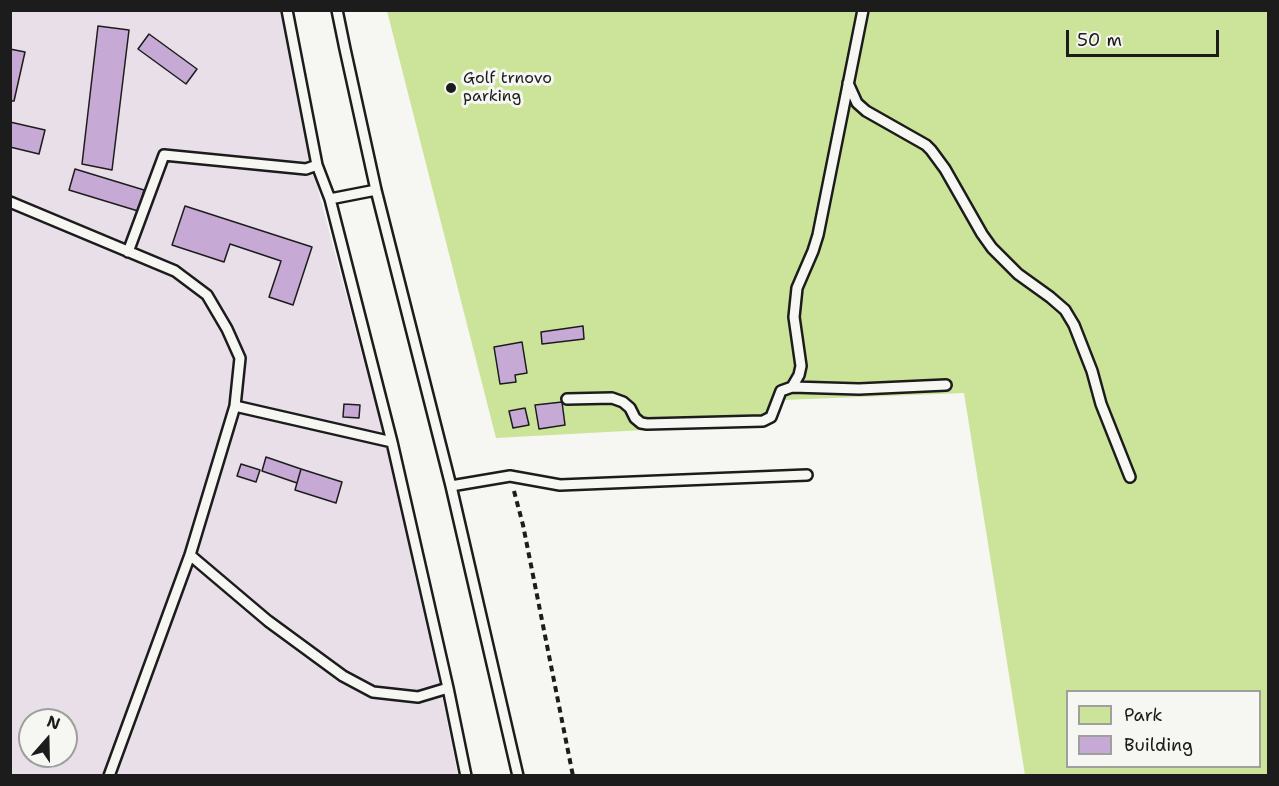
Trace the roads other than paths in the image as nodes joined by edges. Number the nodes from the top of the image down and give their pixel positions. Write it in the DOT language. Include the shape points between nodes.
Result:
graph roads {
  1 [pos="288,10"];
  2 [pos="337,10"];
  3 [pos="863,10"];
  4 [pos="848,83"];
  5 [pos="317,165"];
  6 [pos="376,190"];
  7 [pos="330,199"];
  8 [pos="10,202"];
  9 [pos="128,252"];
  10 [pos="946,385"];
  11 [pos="792,387"];
  12 [pos="567,399"];
  13 [pos="235,406"];
  14 [pos="392,442"];
  15 [pos="807,476"];
  16 [pos="1130,477"];
  17 [pos="451,486"];
  18 [pos="189,555"];
  19 [pos="448,688"];
  20 [pos="109,776"];
  21 [pos="466,776"];
  22 [pos="518,776"];
  1 -- 5 [label="lane"];
  2 -- 6 [label="lane"];
  3 -- 4 [label="lane"];
  4 -- 11 [label="lane" via="818,235 797,288 794,317 801,366"];
  4 -- 16 [label="lane" via="866,111 931,150 992,248 1065,310 1092,371"];
  5 -- 7 [label="lane"];
  5 -- 9 [label="lane" via="306,169 164,155"];
  6 -- 7 [label="lane"];
  6 -- 17 [label="lane"];
  7 -- 14 [label="lane"];
  8 -- 9 [label="lane"];
  9 -- 13 [label="lane" via="176,271 207,295 240,358"];
  10 -- 11 [label="lane"];
  11 -- 12 [label="lane" via="781,391 771,417 763,421 647,424 635,418 623,402 612,398"];
  13 -- 14 [label="lane"];
  13 -- 18 [label="lane"];
  14 -- 19 [label="lane"];
  15 -- 17 [label="lane" via="560,485 510,476"];
  17 -- 22 [label="lane"];
  18 -- 19 [label="lane" via="268,621 343,676 374,692 418,697"];
  18 -- 20 [label="lane"];
  19 -- 21 [label="lane"];
}
